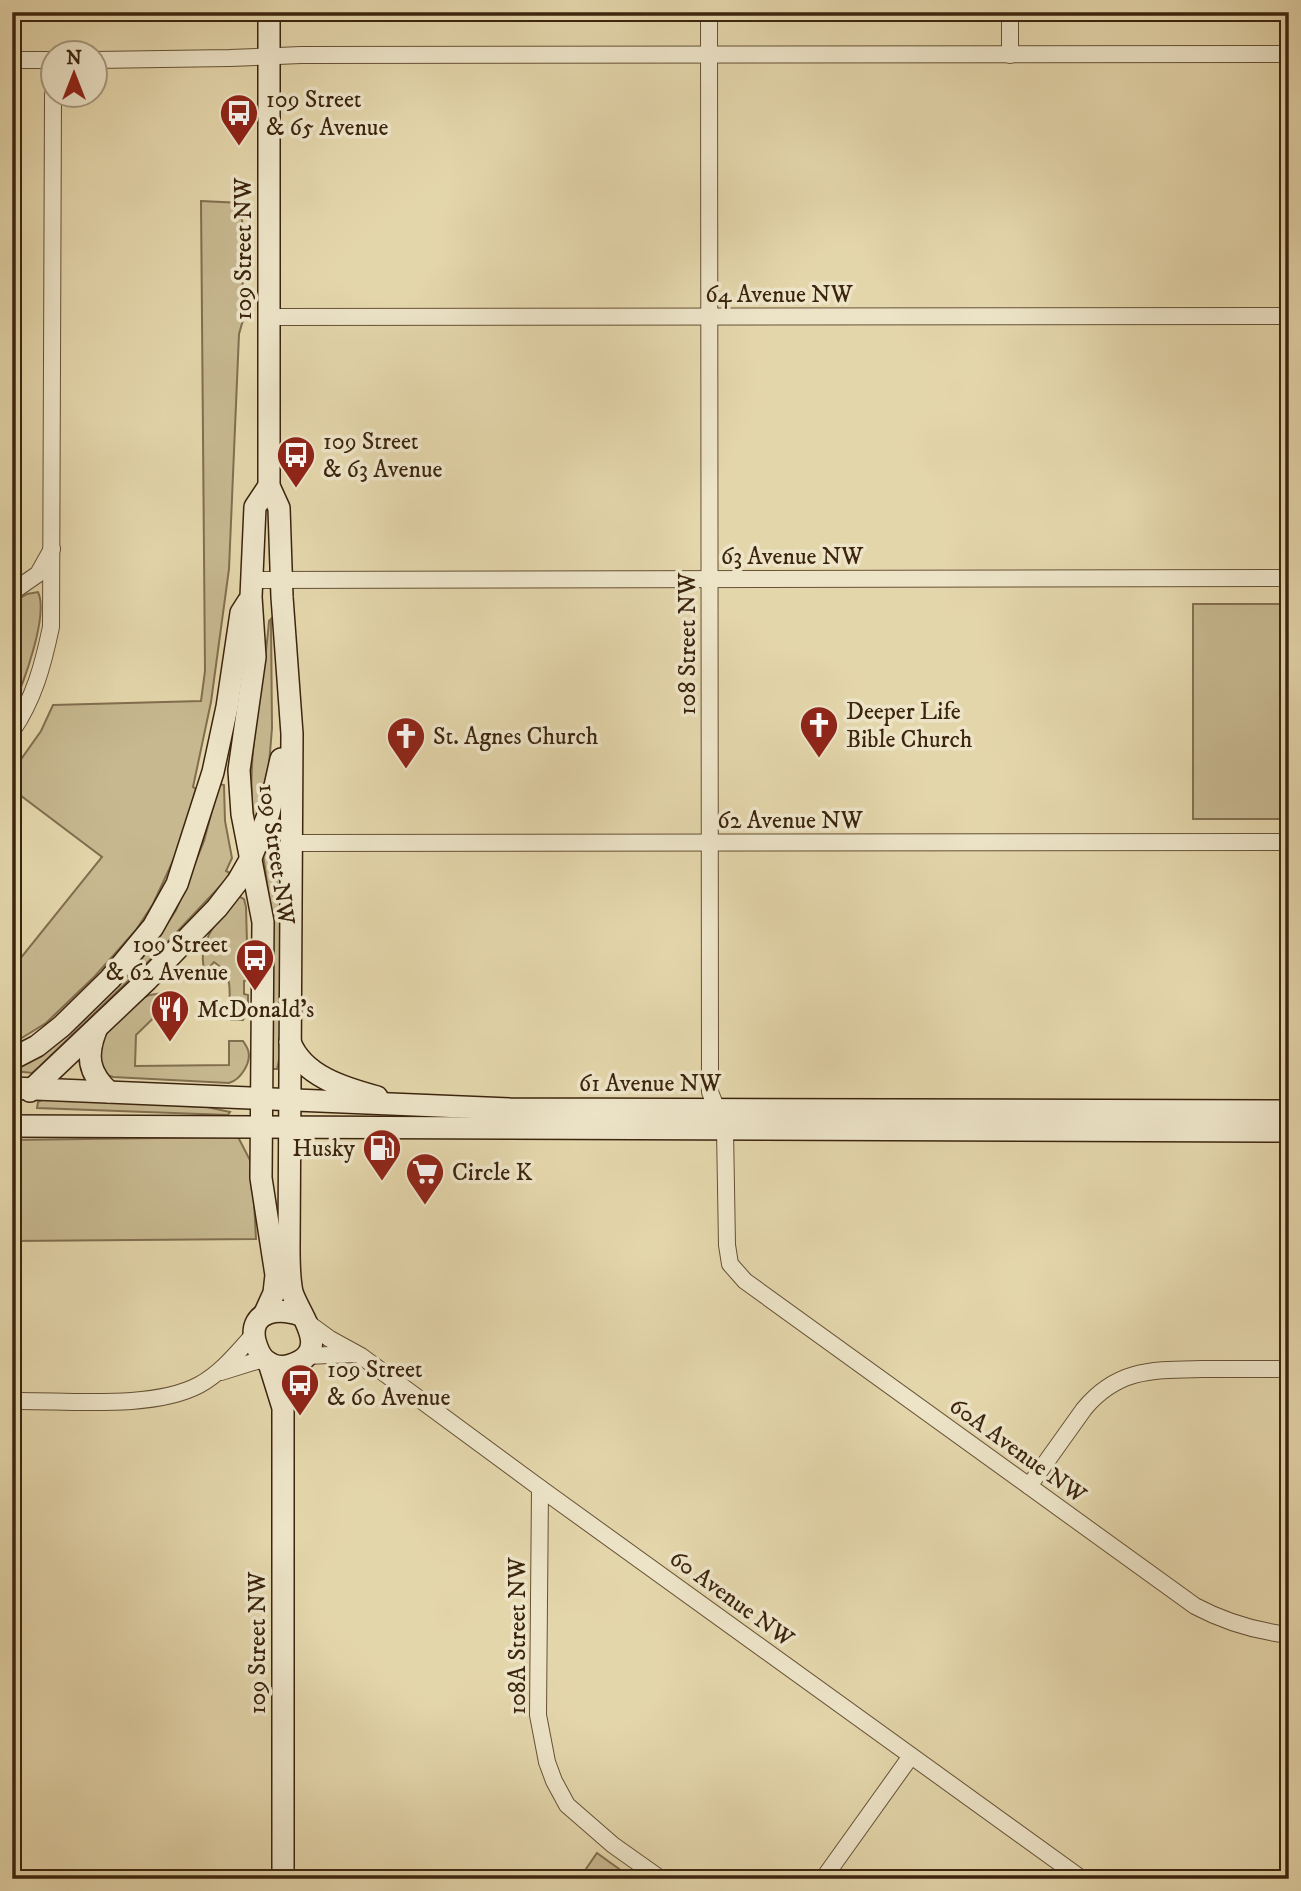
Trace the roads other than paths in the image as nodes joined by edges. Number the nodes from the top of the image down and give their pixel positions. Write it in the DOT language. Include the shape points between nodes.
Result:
graph roads {
  1 [pos="269,12"];
  2 [pos="709,12"];
  3 [pos="1010,12"];
  4 [pos="710,54"];
  5 [pos="1289,54"];
  6 [pos="1010,55"];
  7 [pos="269,56"];
  8 [pos="12,60"];
  9 [pos="38,60"];
  10 [pos="108,60"];
  11 [pos="53,108"];
  12 [pos="710,316"];
  13 [pos="1289,316"];
  14 [pos="269,317"];
  15 [pos="269,486"];
  16 [pos="52,549"];
  17 [pos="1289,578"];
  18 [pos="709,579"];
  19 [pos="281,580"];
  20 [pos="252,589"];
  21 [pos="12,592"];
  22 [pos="290,709"];
  23 [pos="12,731"];
  24 [pos="710,842"];
  25 [pos="1289,842"];
  26 [pos="291,843"];
  27 [pos="250,860"];
  28 [pos="97,1028"];
  29 [pos="289,1039"];
  30 [pos="12,1059"];
  31 [pos="12,1088"];
  32 [pos="34,1088"];
  33 [pos="109,1092"];
  34 [pos="262,1100"];
  35 [pos="12,1101"];
  36 [pos="289,1101"];
  37 [pos="441,1107"];
  38 [pos="718,1110"];
  39 [pos="1289,1111"];
  40 [pos="12,1126"];
  41 [pos="262,1126"];
  42 [pos="288,1126"];
  43 [pos="725,1130"];
  44 [pos="1289,1131"];
  45 [pos="735,1271"];
  46 [pos="264,1315"];
  47 [pos="306,1319"];
  48 [pos="254,1334"];
  49 [pos="356,1354"];
  50 [pos="303,1359"];
  51 [pos="266,1361"];
  52 [pos="1278,1369"];
  53 [pos="216,1374"];
  54 [pos="12,1401"];
  55 [pos="283,1408"];
  56 [pos="1029,1486"];
  57 [pos="540,1488"];
  58 [pos="1289,1635"];
  59 [pos="911,1756"];
  60 [pos="283,1879"];
  61 [pos="661,1879"];
  62 [pos="823,1879"];
  63 [pos="1082,1879"];
  1 -- 7 [label="main road, 109 Street NW"];
  2 -- 4 [label="street, 108 Street NW"];
  3 -- 6 [label="street"];
  4 -- 6 [label="street"];
  4 -- 7 [label="street"];
  4 -- 12 [label="street, 108 Street NW"];
  5 -- 6 [label="street"];
  7 -- 10 [label="street"];
  7 -- 14 [label="main road, 109 Street NW"];
  8 -- 9 [label="street"];
  11 -- 16 [label="street"];
  12 -- 13 [label="street, 64 Avenue NW"];
  12 -- 14 [label="street, 64 Avenue NW"];
  12 -- 18 [label="street, 108 Street NW"];
  14 -- 15 [label="main road, 109 Street NW"];
  15 -- 19 [label="main road, 109 Street NW" via="279,508"];
  15 -- 20 [label="main road, 109 Street NW" via="255,508"];
  16 -- 21 [label="street" via="38,574"];
  16 -- 23 [label="street" via="51,627 44,661 28,707"];
  17 -- 18 [label="street, 63 Avenue NW"];
  18 -- 19 [label="street, 63 Avenue NW"];
  18 -- 24 [label="street, 108 Street NW"];
  19 -- 20 [label="street, 63 Avenue NW"];
  19 -- 22 [label="main road, 109 Street NW"];
  20 -- 27 [label="main road, 109 Street NW" via="255,657 239,771"];
  20 -- 30 [label="main road" via="241,613 213,772 177,884 153,927 110,979 62,1026"];
  22 -- 26 [label="main road, 109 Street NW"];
  22 -- 27 [label="main road" via="270,813"];
  24 -- 25 [label="street, 62 Avenue NW"];
  24 -- 26 [label="street, 62 Avenue NW"];
  24 -- 38 [label="street, 108 Street NW" via="710,1092"];
  26 -- 29 [label="main road, 109 Street NW"];
  27 -- 28 [label="main road" via="217,908"];
  27 -- 34 [label="main road, 109 Street NW" via="263,922"];
  28 -- 32 [label="main road"];
  28 -- 33 [label="main road" via="90,1049 91,1066"];
  29 -- 36 [label="main road, 109 Street NW"];
  29 -- 37 [label="main road" via="303,1065 331,1082 385,1099"];
  31 -- 32 [label="main road, 61 Avenue NW"];
  32 -- 33 [label="main road, 61 Avenue NW"];
  32 -- 35 [label="main road"];
  33 -- 34 [label="main road, 61 Avenue NW"];
  34 -- 36 [label="main road, 61 Avenue NW"];
  34 -- 41 [label="main road, 109 Street NW"];
  36 -- 37 [label="main road, 61 Avenue NW"];
  36 -- 42 [label="main road, 109 Street NW"];
  37 -- 38 [label="main road, 61 Avenue NW"];
  38 -- 39 [label="main road, 61 Avenue NW"];
  38 -- 43 [label="street, 108 Street NW"];
  40 -- 41 [label="main road, 61 Avenue NW"];
  41 -- 42 [label="main road, 61 Avenue NW"];
  41 -- 46 [label="main road, 109 Street NW" via="261,1178 276,1275"];
  42 -- 43 [label="main road, 61 Avenue NW"];
  42 -- 47 [label="main road, 109 Street NW" via="290,1276"];
  43 -- 44 [label="main road, 61 Avenue NW"];
  43 -- 45 [label="street, 108 Street NW" via="727,1250"];
  45 -- 56 [label="street, 60A Avenue NW"];
  46 -- 47 [label="main road" via="284,1310"];
  46 -- 48 [label="main road"];
  47 -- 49 [label="street, 60 Avenue NW"];
  47 -- 50 [label="main road" via="311,1343"];
  48 -- 51 [label="main road"];
  48 -- 53 [label="street"];
  49 -- 50 [label="street"];
  49 -- 57 [label="street, 60 Avenue NW"];
  50 -- 51 [label="main road" via="283,1367"];
  50 -- 55 [label="main road, 109 Street NW"];
  51 -- 53 [label="street"];
  51 -- 55 [label="main road, 109 Street NW"];
  52 -- 56 [label="street" via="1149,1370 1113,1382 1084,1409"];
  53 -- 54 [label="street" via="182,1392 144,1399"];
  55 -- 60 [label="main road, 109 Street NW"];
  56 -- 58 [label="street, 60A Avenue NW" via="1195,1606 1237,1625"];
  57 -- 59 [label="street, 60 Avenue NW"];
  57 -- 61 [label="street, 108A Street NW" via="538,1715 547,1762 567,1805"];
  59 -- 62 [label="street"];
  59 -- 63 [label="street, 60 Avenue NW"];
}
